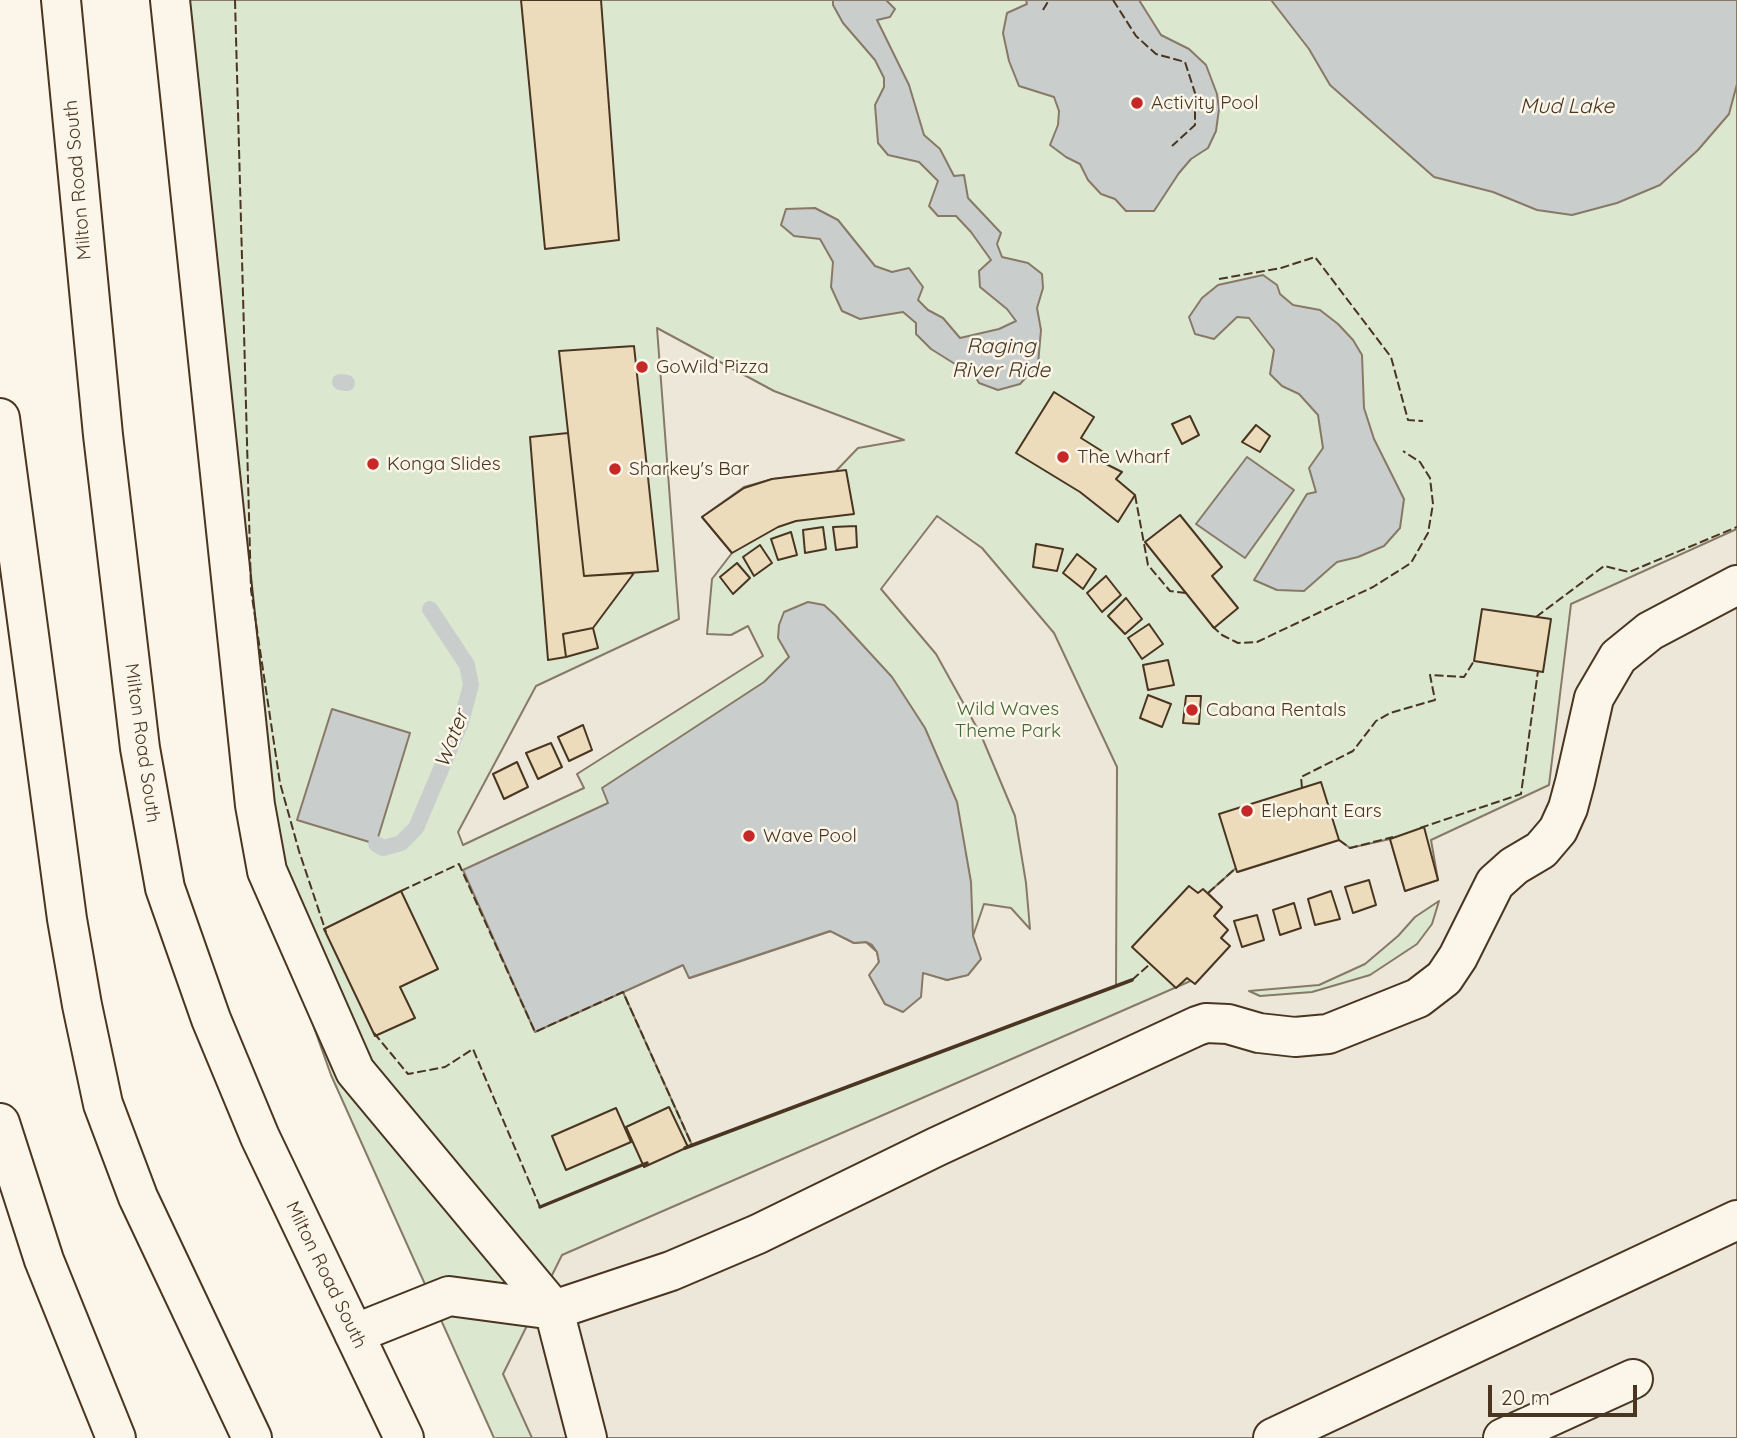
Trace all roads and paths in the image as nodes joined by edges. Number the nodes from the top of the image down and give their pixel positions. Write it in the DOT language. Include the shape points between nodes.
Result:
graph roads {
  1 [pos="61,0"];
  2 [pos="170,0"];
  3 [pos="0,418"];
  4 [pos="1737,585"];
  5 [pos="0,1123"];
  6 [pos="1737,1220"];
  7 [pos="554,1310"];
  8 [pos="354,1334"];
  9 [pos="1633,1379"];
  10 [pos="116,1438"];
  11 [pos="250,1438"];
  12 [pos="404,1438"];
  13 [pos="587,1438"];
  14 [pos="1273,1438"];
  15 [pos="1503,1438"];
  1 -- 8 [label="street, Milton Road South" via="104,449 141,748 165,888 211,1019 260,1137"];
  2 -- 7 [label="street" via="255,805 268,871 355,1071"];
  3 -- 11 [label="street" via="67,919 103,1104 138,1197"];
  4 -- 7 [label="street" via="1650,631 1618,657 1594,698 1568,808 1558,830 1541,850 1495,883 1444,978 1418,998 1328,1034 1294,1037 1216,1023 1196,1026 758,1234"];
  5 -- 10 [label="street" via="44,1260"];
  6 -- 14 [label="street"];
  7 -- 8 [label="street" via="449,1296"];
  7 -- 13 [label="street"];
  8 -- 12 [label="street, Milton Road South"];
  9 -- 15 [label="street"];
}
